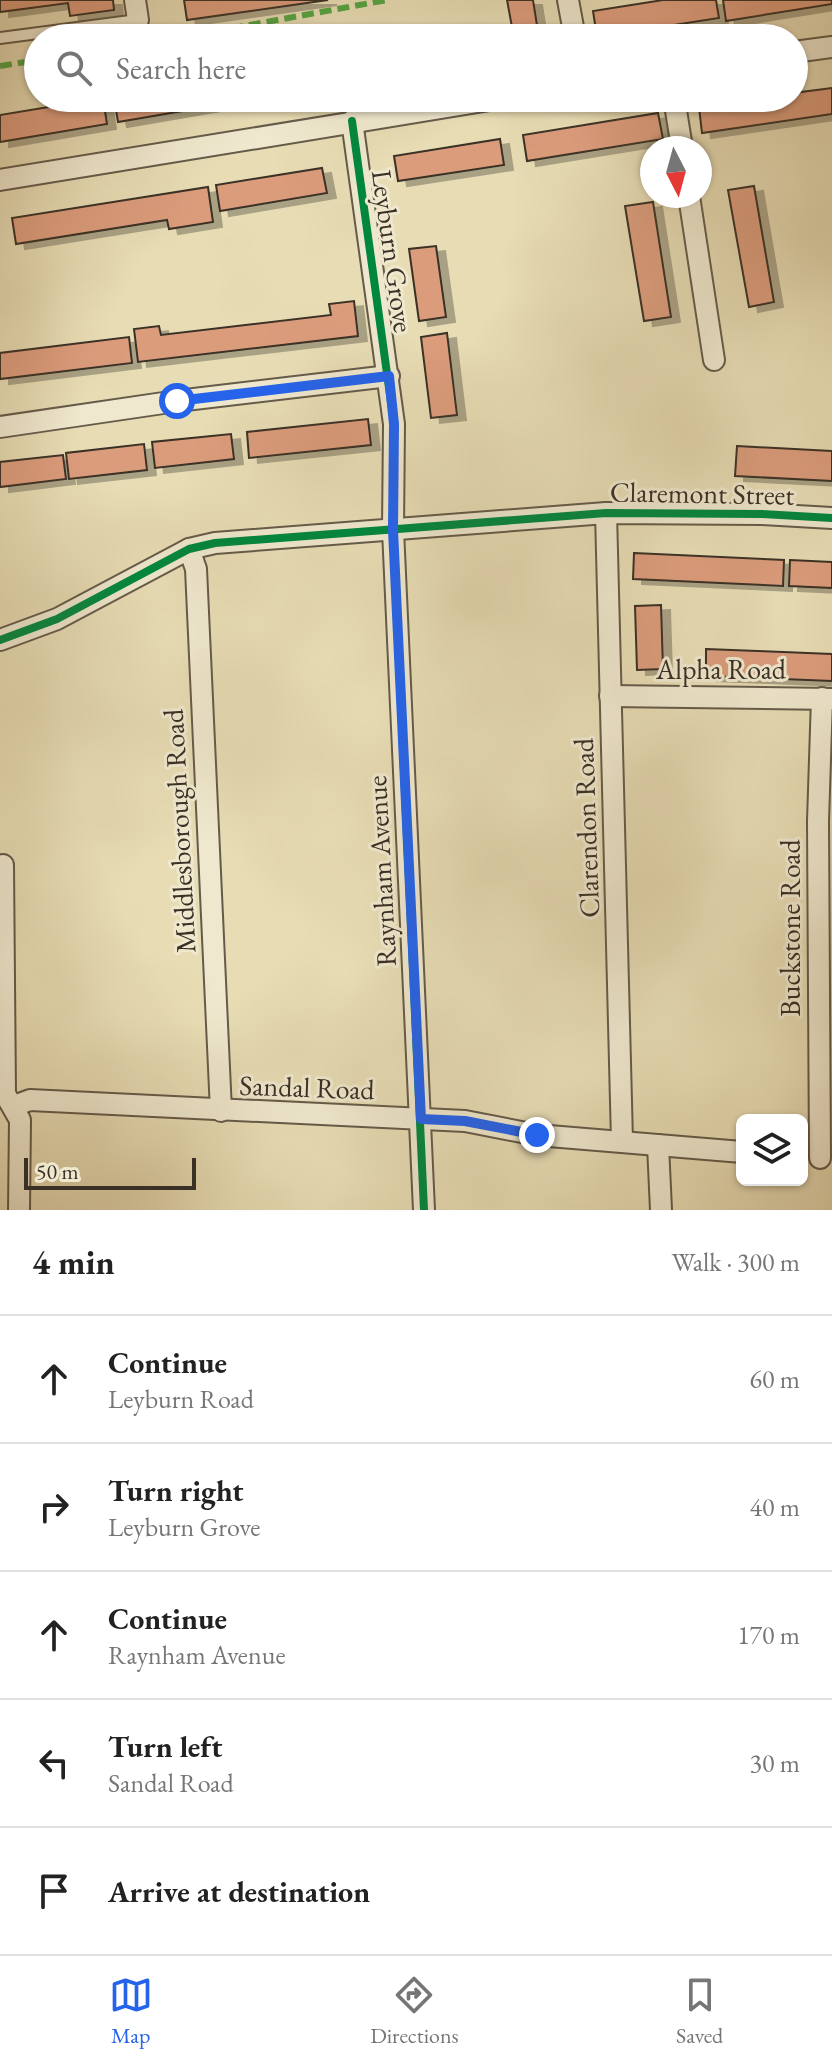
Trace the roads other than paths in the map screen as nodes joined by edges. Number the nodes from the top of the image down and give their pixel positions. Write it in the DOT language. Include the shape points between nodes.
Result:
graph roads {
  1 [pos="568,0"];
  2 [pos="136,10"];
  3 [pos="68,24"];
  4 [pos="572,24"];
  5 [pos="24,33"];
  6 [pos="0,38"];
  7 [pos="832,47"];
  8 [pos="808,50"];
  9 [pos="411,112"];
  10 [pos="676,112"];
  11 [pos="352,121"];
  12 [pos="680,136"];
  13 [pos="0,180"];
  14 [pos="691,208"];
  15 [pos="714,360"];
  16 [pos="389,376"];
  17 [pos="0,427"];
  18 [pos="606,513"];
  19 [pos="832,518"];
  20 [pos="393,530"];
  21 [pos="189,549"];
  22 [pos="0,640"];
  23 [pos="610,696"];
  24 [pos="827,698"];
  25 [pos="3,865"];
  26 [pos="825,1049"];
  27 [pos="14,1106"];
  28 [pos="221,1111"];
  29 [pos="421,1119"];
  30 [pos="622,1141"];
  31 [pos="658,1145"];
  32 [pos="736,1152"];
  33 [pos="818,1158"];
  34 [pos="19,1210"];
  35 [pos="424,1210"];
  36 [pos="661,1210"];
  1 -- 4 [label="street"];
  2 -- 3 [label="lane"];
  5 -- 6 [label="lane"];
  7 -- 8 [label="street"];
  9 -- 11 [label="street"];
  10 -- 12 [label="street"];
  11 -- 13 [label="street"];
  11 -- 16 [label="street, Leyburn Grove"];
  14 -- 15 [label="street"];
  16 -- 17 [label="street"];
  16 -- 20 [label="street, Leyburn Grove"];
  18 -- 19 [label="street, Claremont Street"];
  18 -- 20 [label="street, Claremont Street"];
  18 -- 23 [label="street, Clarendon Road"];
  20 -- 21 [label="street, Claremont Street"];
  20 -- 29 [label="street, Raynham Avenue"];
  21 -- 22 [label="street, Claremont Street" via="57,619"];
  21 -- 28 [label="street, Middlesborough Road" via="196,569"];
  23 -- 24 [label="street, Alpha Road"];
  23 -- 30 [label="street, Clarendon Road"];
  24 -- 26 [label="street, Buckstone Road" via="818,821"];
  25 -- 27 [label="street" via="5,1094"];
  26 -- 33 [label="street, Buckstone Road"];
  27 -- 28 [label="street, Sandal Road" via="30,1100"];
  27 -- 34 [label="street" via="20,1120"];
  28 -- 29 [label="street, Sandal Road"];
  29 -- 30 [label="street, Sandal Road"];
  29 -- 35 [label="street, Raynham Avenue"];
  30 -- 31 [label="street, Sandal Road"];
  31 -- 32 [label="street, Sandal Road"];
  31 -- 36 [label="street"];
}
